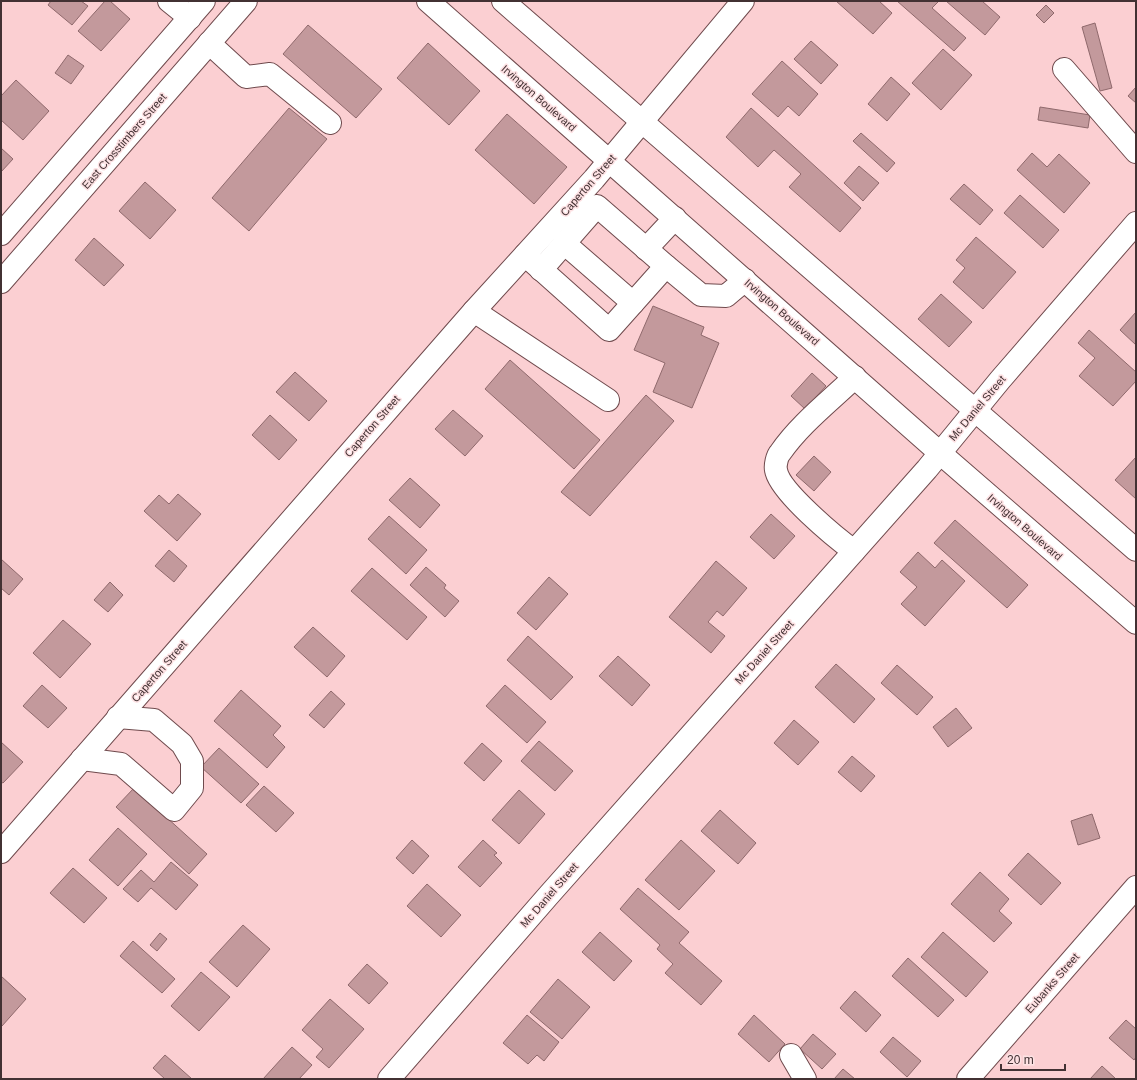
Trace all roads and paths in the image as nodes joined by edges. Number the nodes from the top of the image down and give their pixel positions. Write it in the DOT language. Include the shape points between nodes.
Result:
graph roads {
  1 [pos="169,1"];
  2 [pos="204,1"];
  3 [pos="246,1"];
  4 [pos="428,1"];
  5 [pos="503,1"];
  6 [pos="743,1"];
  7 [pos="190,18"];
  8 [pos="209,43"];
  9 [pos="1064,69"];
  10 [pos="642,122"];
  11 [pos="330,123"];
  12 [pos="76,148"];
  13 [pos="1136,152"];
  14 [pos="610,160"];
  15 [pos="98,170"];
  16 [pos="675,218"];
  17 [pos="1136,223"];
  18 [pos="1,234"];
  19 [pos="564,243"];
  20 [pos="646,249"];
  21 [pos="524,255"];
  22 [pos="666,266"];
  23 [pos="541,270"];
  24 [pos="745,280"];
  25 [pos="1,282"];
  26 [pos="633,303"];
  27 [pos="474,311"];
  28 [pos="855,377"];
  29 [pos="608,400"];
  30 [pos="975,410"];
  31 [pos="940,453"];
  32 [pos="1136,550"];
  33 [pos="854,551"];
  34 [pos="1136,623"];
  35 [pos="118,717"];
  36 [pos="82,759"];
  37 [pos="1,852"];
  38 [pos="1136,887"];
  39 [pos="791,1055"];
  40 [pos="389,1079"];
  41 [pos="805,1079"];
  42 [pos="968,1079"];
  1 -- 7 [label="street"];
  2 -- 7 [label="street"];
  3 -- 8 [label="street, East Crosstimbers Street"];
  4 -- 14 [label="street, Irvington Boulevard"];
  5 -- 10 [label="street"];
  6 -- 10 [label="street, Caperton Street"];
  7 -- 12 [label="street"];
  8 -- 11 [label="street" via="246,77 270,74"];
  8 -- 15 [label="street, East Crosstimbers Street"];
  9 -- 13 [label="street"];
  10 -- 14 [label="street, Caperton Street"];
  10 -- 30 [label="street"];
  12 -- 15 [label="street"];
  12 -- 18 [label="street"];
  14 -- 16 [label="street, Irvington Boulevard"];
  14 -- 21 [label="street, Caperton Street"];
  15 -- 25 [label="street, East Crosstimbers Street"];
  16 -- 20 [label="street"];
  16 -- 24 [label="street, Irvington Boulevard"];
  17 -- 30 [label="street, Mc Daniel Street"];
  19 -- 20 [label="street" via="596,206"];
  19 -- 23 [label="street"];
  19 -- 26 [label="street"];
  20 -- 22 [label="street"];
  21 -- 23 [label="street"];
  21 -- 27 [label="street, Caperton Street"];
  22 -- 24 [label="street" via="701,295 726,296"];
  22 -- 26 [label="street"];
  23 -- 26 [label="street" via="609,330"];
  24 -- 28 [label="street, Irvington Boulevard"];
  27 -- 29 [label="street"];
  27 -- 35 [label="street, Caperton Street"];
  28 -- 31 [label="street, Irvington Boulevard"];
  28 -- 33 [label="street" via="778,454 776,471 793,496 824,528"];
  30 -- 31 [label="street, Mc Daniel Street"];
  30 -- 32 [label="street"];
  31 -- 33 [label="street, Mc Daniel Street"];
  31 -- 34 [label="street, Irvington Boulevard"];
  33 -- 40 [label="street, Mc Daniel Street"];
  35 -- 36 [label="street, Caperton Street"];
  35 -- 36 [label="street" via="154,720 182,744 192,762 192,788 174,810 121,764"];
  36 -- 37 [label="street, Caperton Street"];
  38 -- 42 [label="street, Eubanks Street"];
  39 -- 41 [label="street"];
}
